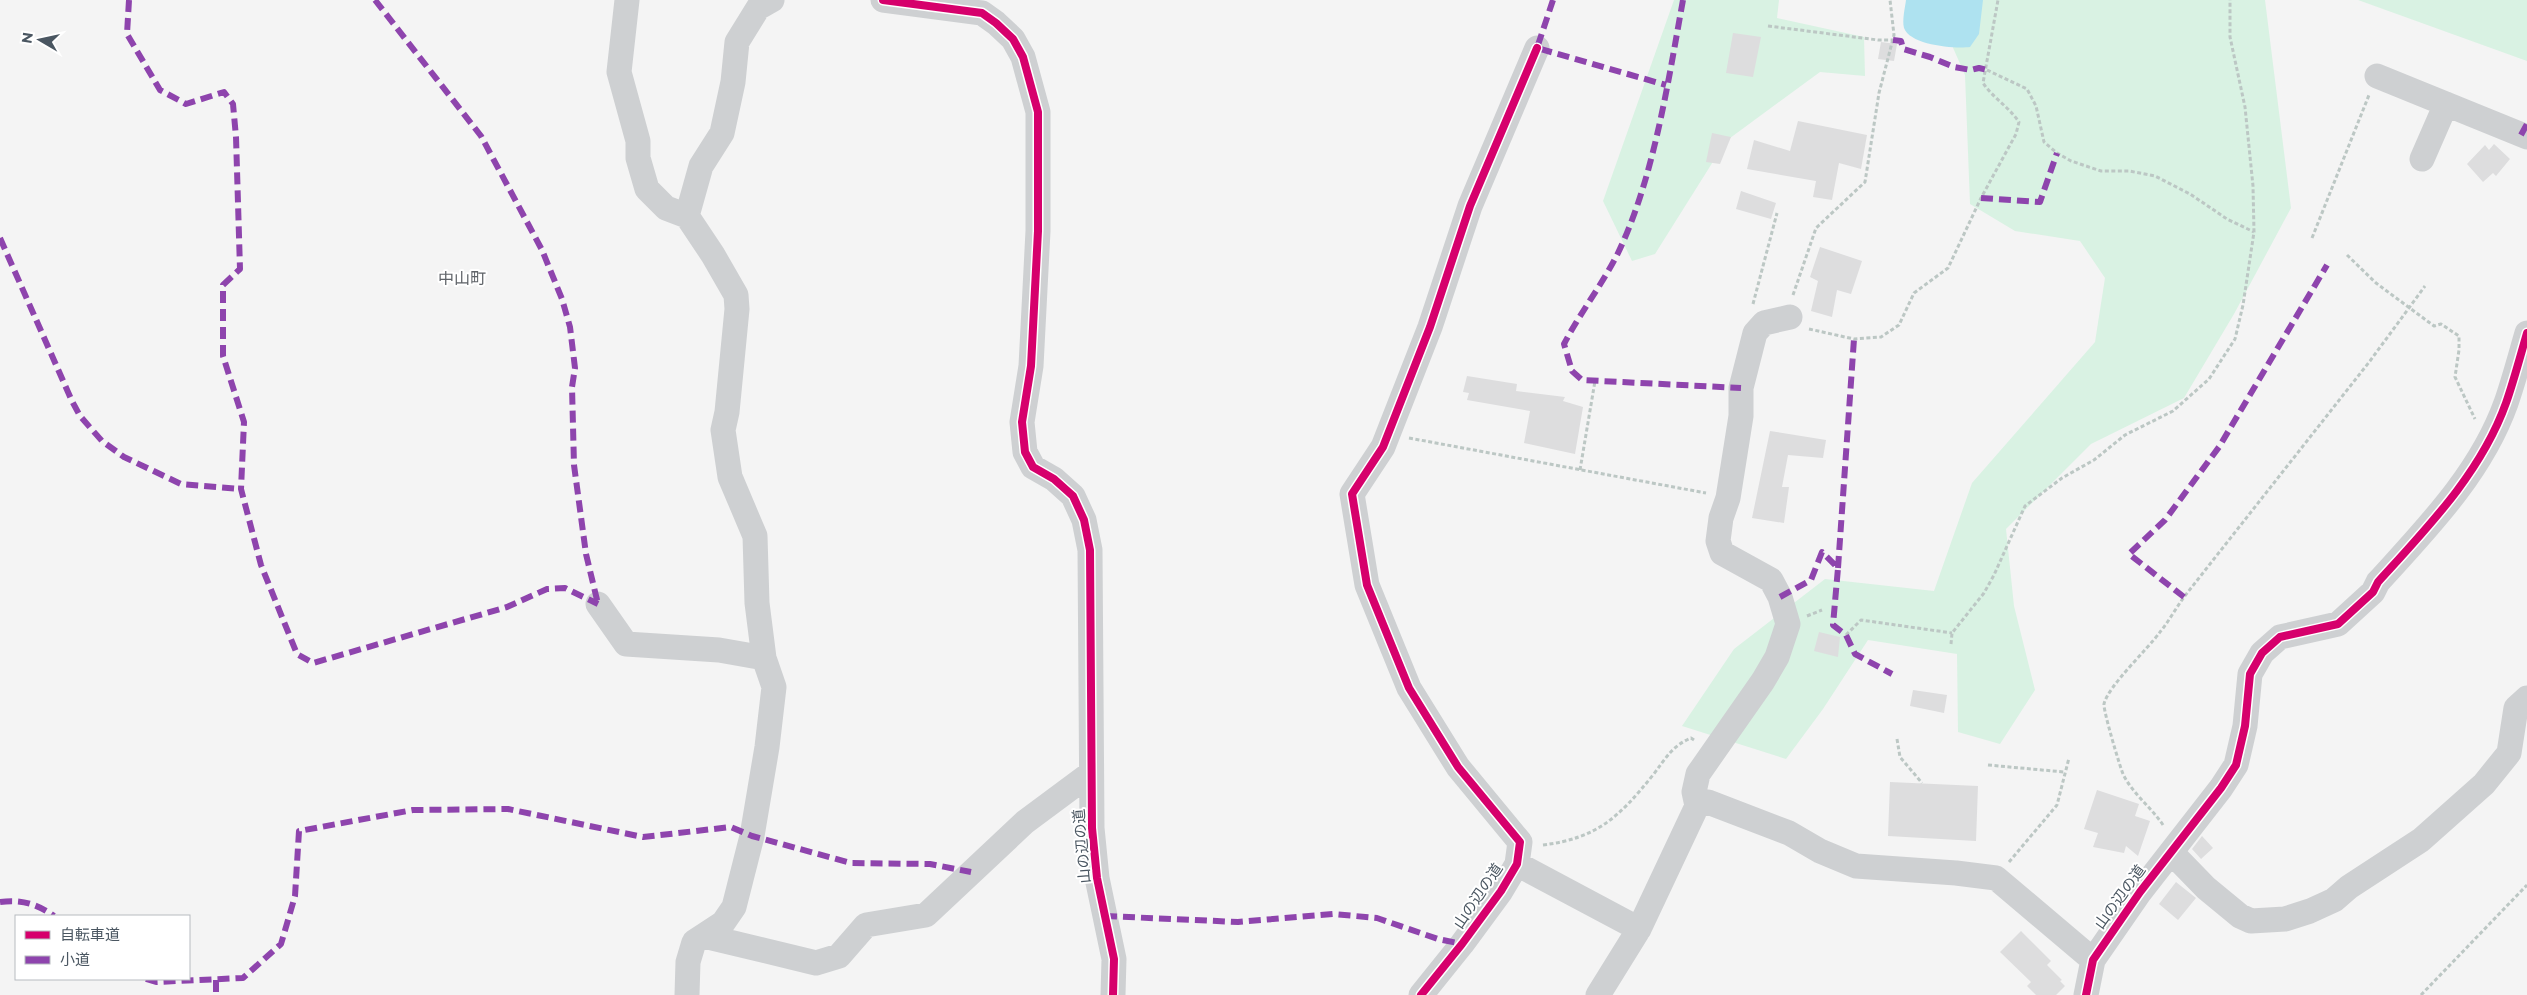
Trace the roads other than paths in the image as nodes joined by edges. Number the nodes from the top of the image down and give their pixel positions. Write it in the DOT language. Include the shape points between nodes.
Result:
graph roads {
  1 [pos="627,0"];
  2 [pos="772,0"];
  3 [pos="883,0"];
  4 [pos="1537,48"];
  5 [pos="2377,76"];
  6 [pos="2446,104"];
  7 [pos="2527,137"];
  8 [pos="2422,159"];
  9 [pos="687,216"];
  10 [pos="1790,317"];
  11 [pos="2527,334"];
  12 [pos="598,604"];
  13 [pos="764,658"];
  14 [pos="2527,698"];
  15 [pos="1091,773"];
  16 [pos="1698,806"];
  17 [pos="2171,852"];
  18 [pos="1516,864"];
  19 [pos="1639,929"];
  20 [pos="704,936"];
  21 [pos="2093,960"];
  22 [pos="687,995"];
  23 [pos="1113,995"];
  24 [pos="1421,995"];
  25 [pos="1598,995"];
  26 [pos="2086,995"];
  1 -- 9 [label="street" via="619,72 638,140 638,158 648,189 666,208"];
  2 -- 9 [label="street" via="758,8 737,42 733,82 722,133 701,166"];
  3 -- 15 [label="street" via="982,13 1013,39 1023,57 1031,84 1038,112 1038,231 1031,366 1022,422 1025,452 1033,467 1073,496 1086,528 1090,550"];
  4 -- 18 [label="street" via="1470,206 1430,327 1383,447 1352,494 1368,585 1409,688 1458,767 1520,842"];
  5 -- 6 [label="street"];
  6 -- 7 [label="street"];
  6 -- 8 [label="street"];
  9 -- 13 [label="street" via="736,295 738,309 723,430 730,477 755,536 757,603"];
  10 -- 16 [label="street" via="1764,323 1755,333 1741,388 1728,498 1718,541 1722,553 1771,580 1788,624 1777,657 1763,681 1698,774 1694,792"];
  11 -- 17 [label="street, 山の辺の道" via="2506,404 2461,488 2378,582 2373,592 2338,624 2280,637 2262,654 2250,674 2236,765"];
  12 -- 13 [label="street" via="626,644 719,650"];
  13 -- 20 [label="street" via="774,687 752,836 734,907 724,923"];
  14 -- 17 [label="street" via="2516,708 2509,753 2484,784 2421,840 2334,900 2310,912 2251,921 2206,888"];
  15 -- 20 [label="street, 山の辺の道" via="1024,822 926,915 866,925 839,956 816,963"];
  15 -- 23 [label="street, 山の辺の道" via="1097,878 1114,960"];
  16 -- 19 [label="street"];
  16 -- 21 [label="street" via="1708,802 1789,834 1856,866 1996,878"];
  17 -- 21 [label="street, 山の辺の道"];
  18 -- 19 [label="street, 山の辺の道"];
  18 -- 24 [label="street, 山の辺の道" via="1462,944"];
  19 -- 25 [label="street"];
  20 -- 22 [label="street" via="694,942 688,962"];
  21 -- 26 [label="street"];
}
